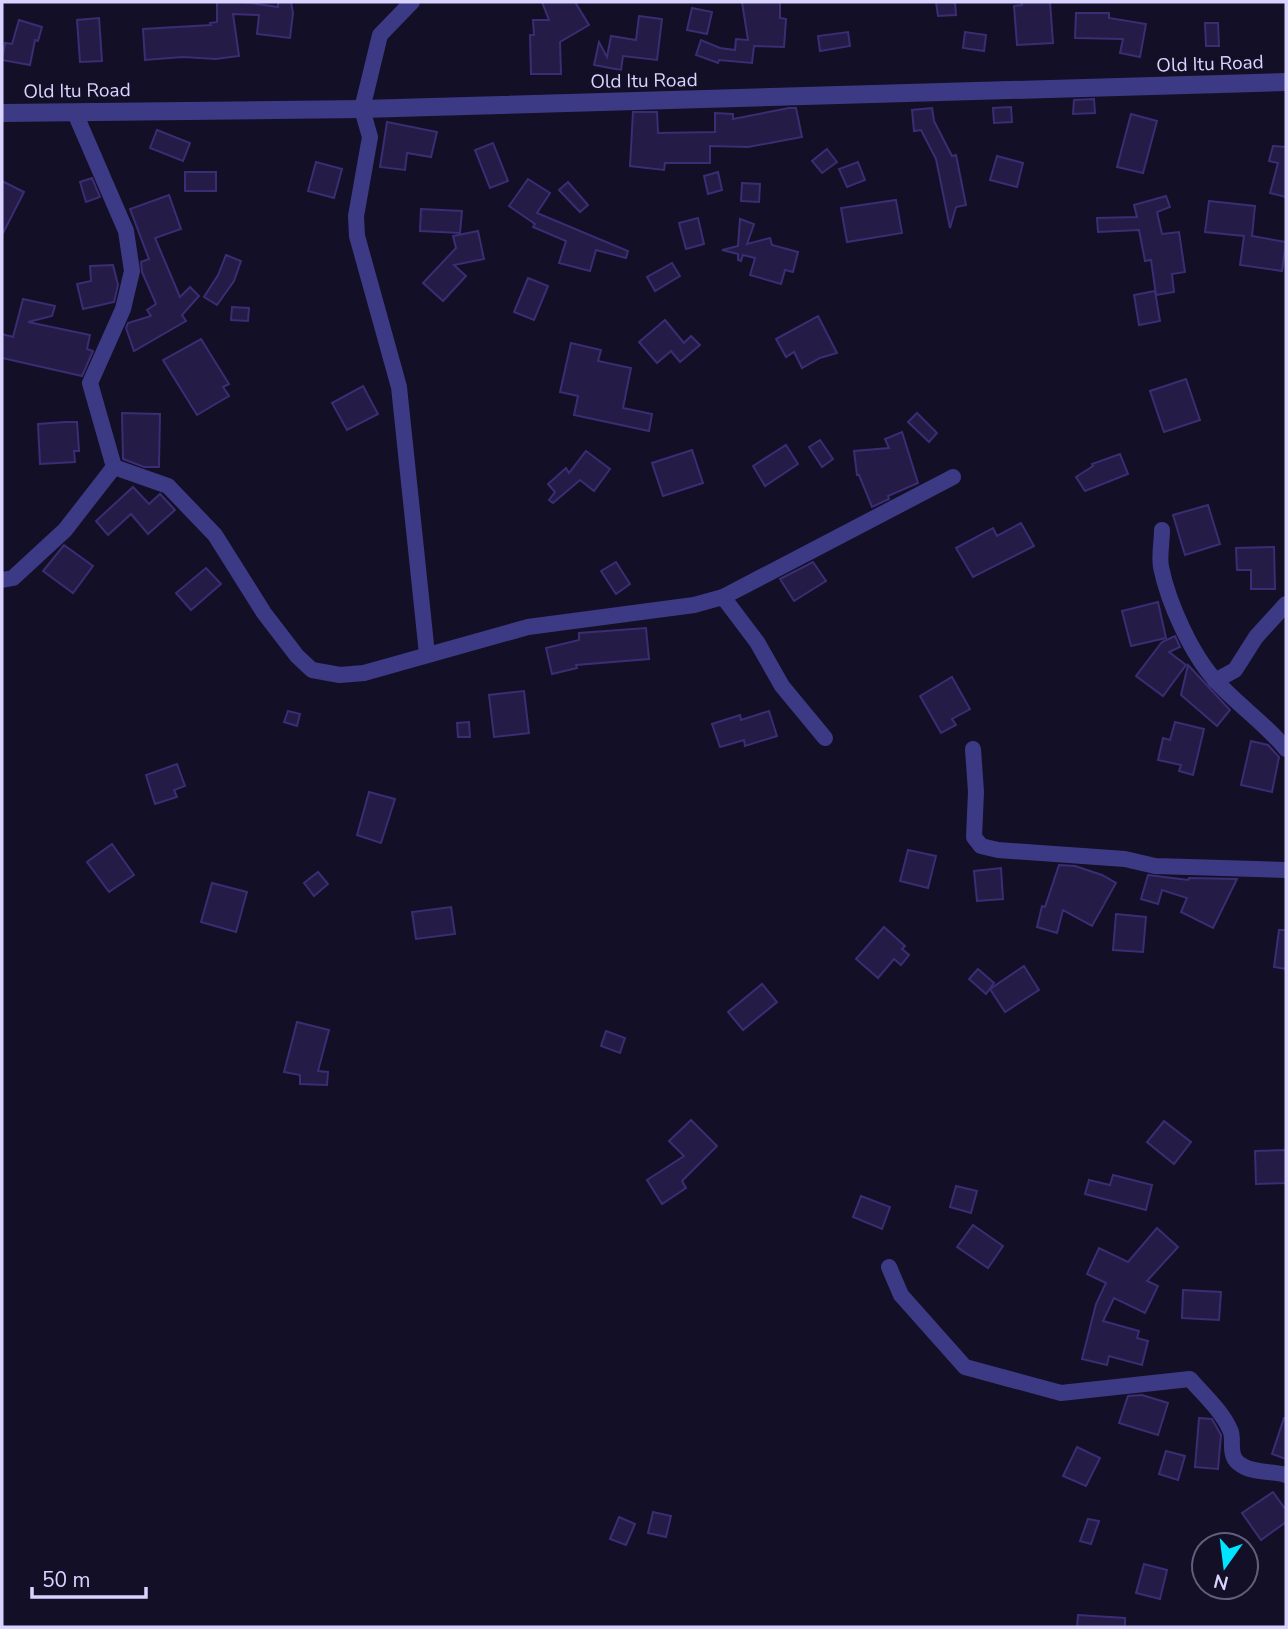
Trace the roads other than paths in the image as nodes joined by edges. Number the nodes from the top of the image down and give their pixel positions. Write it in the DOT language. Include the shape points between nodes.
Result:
graph roads {
  1 [pos="412,2"];
  2 [pos="1286,82"];
  3 [pos="362,109"];
  4 [pos="2,113"];
  5 [pos="75,113"];
  6 [pos="114,467"];
  7 [pos="953,477"];
  8 [pos="1162,530"];
  9 [pos="2,580"];
  10 [pos="723,597"];
  11 [pos="1286,604"];
  12 [pos="427,654"];
  13 [pos="1215,681"];
  14 [pos="824,738"];
  15 [pos="973,749"];
  16 [pos="1286,749"];
  17 [pos="1286,870"];
  18 [pos="889,1267"];
  19 [pos="1286,1475"];
  1 -- 3 [label="street" via="380,35"];
  2 -- 3 [label="street, Old Itu Road"];
  3 -- 5 [label="street, Old Itu Road"];
  3 -- 12 [label="street" via="370,137 356,236 399,387"];
  4 -- 5 [label="street, Old Itu Road"];
  5 -- 6 [label="street" via="126,231 132,271 123,309 90,383"];
  6 -- 9 [label="street" via="65,530 13,578"];
  6 -- 12 [label="street" via="168,486 215,535 264,613 312,670 364,673"];
  7 -- 10 [label="street"];
  8 -- 13 [label="street" via="1161,564 1170,598 1189,642"];
  10 -- 12 [label="street" via="528,627"];
  10 -- 14 [label="street"];
  11 -- 13 [label="street" via="1256,637 1235,670"];
  13 -- 16 [label="street"];
  15 -- 17 [label="street" via="974,837 981,846 1125,859 1155,866"];
  18 -- 19 [label="street" via="901,1295 965,1367 1061,1393 1190,1379 1224,1419 1236,1460 1243,1466"];
}
